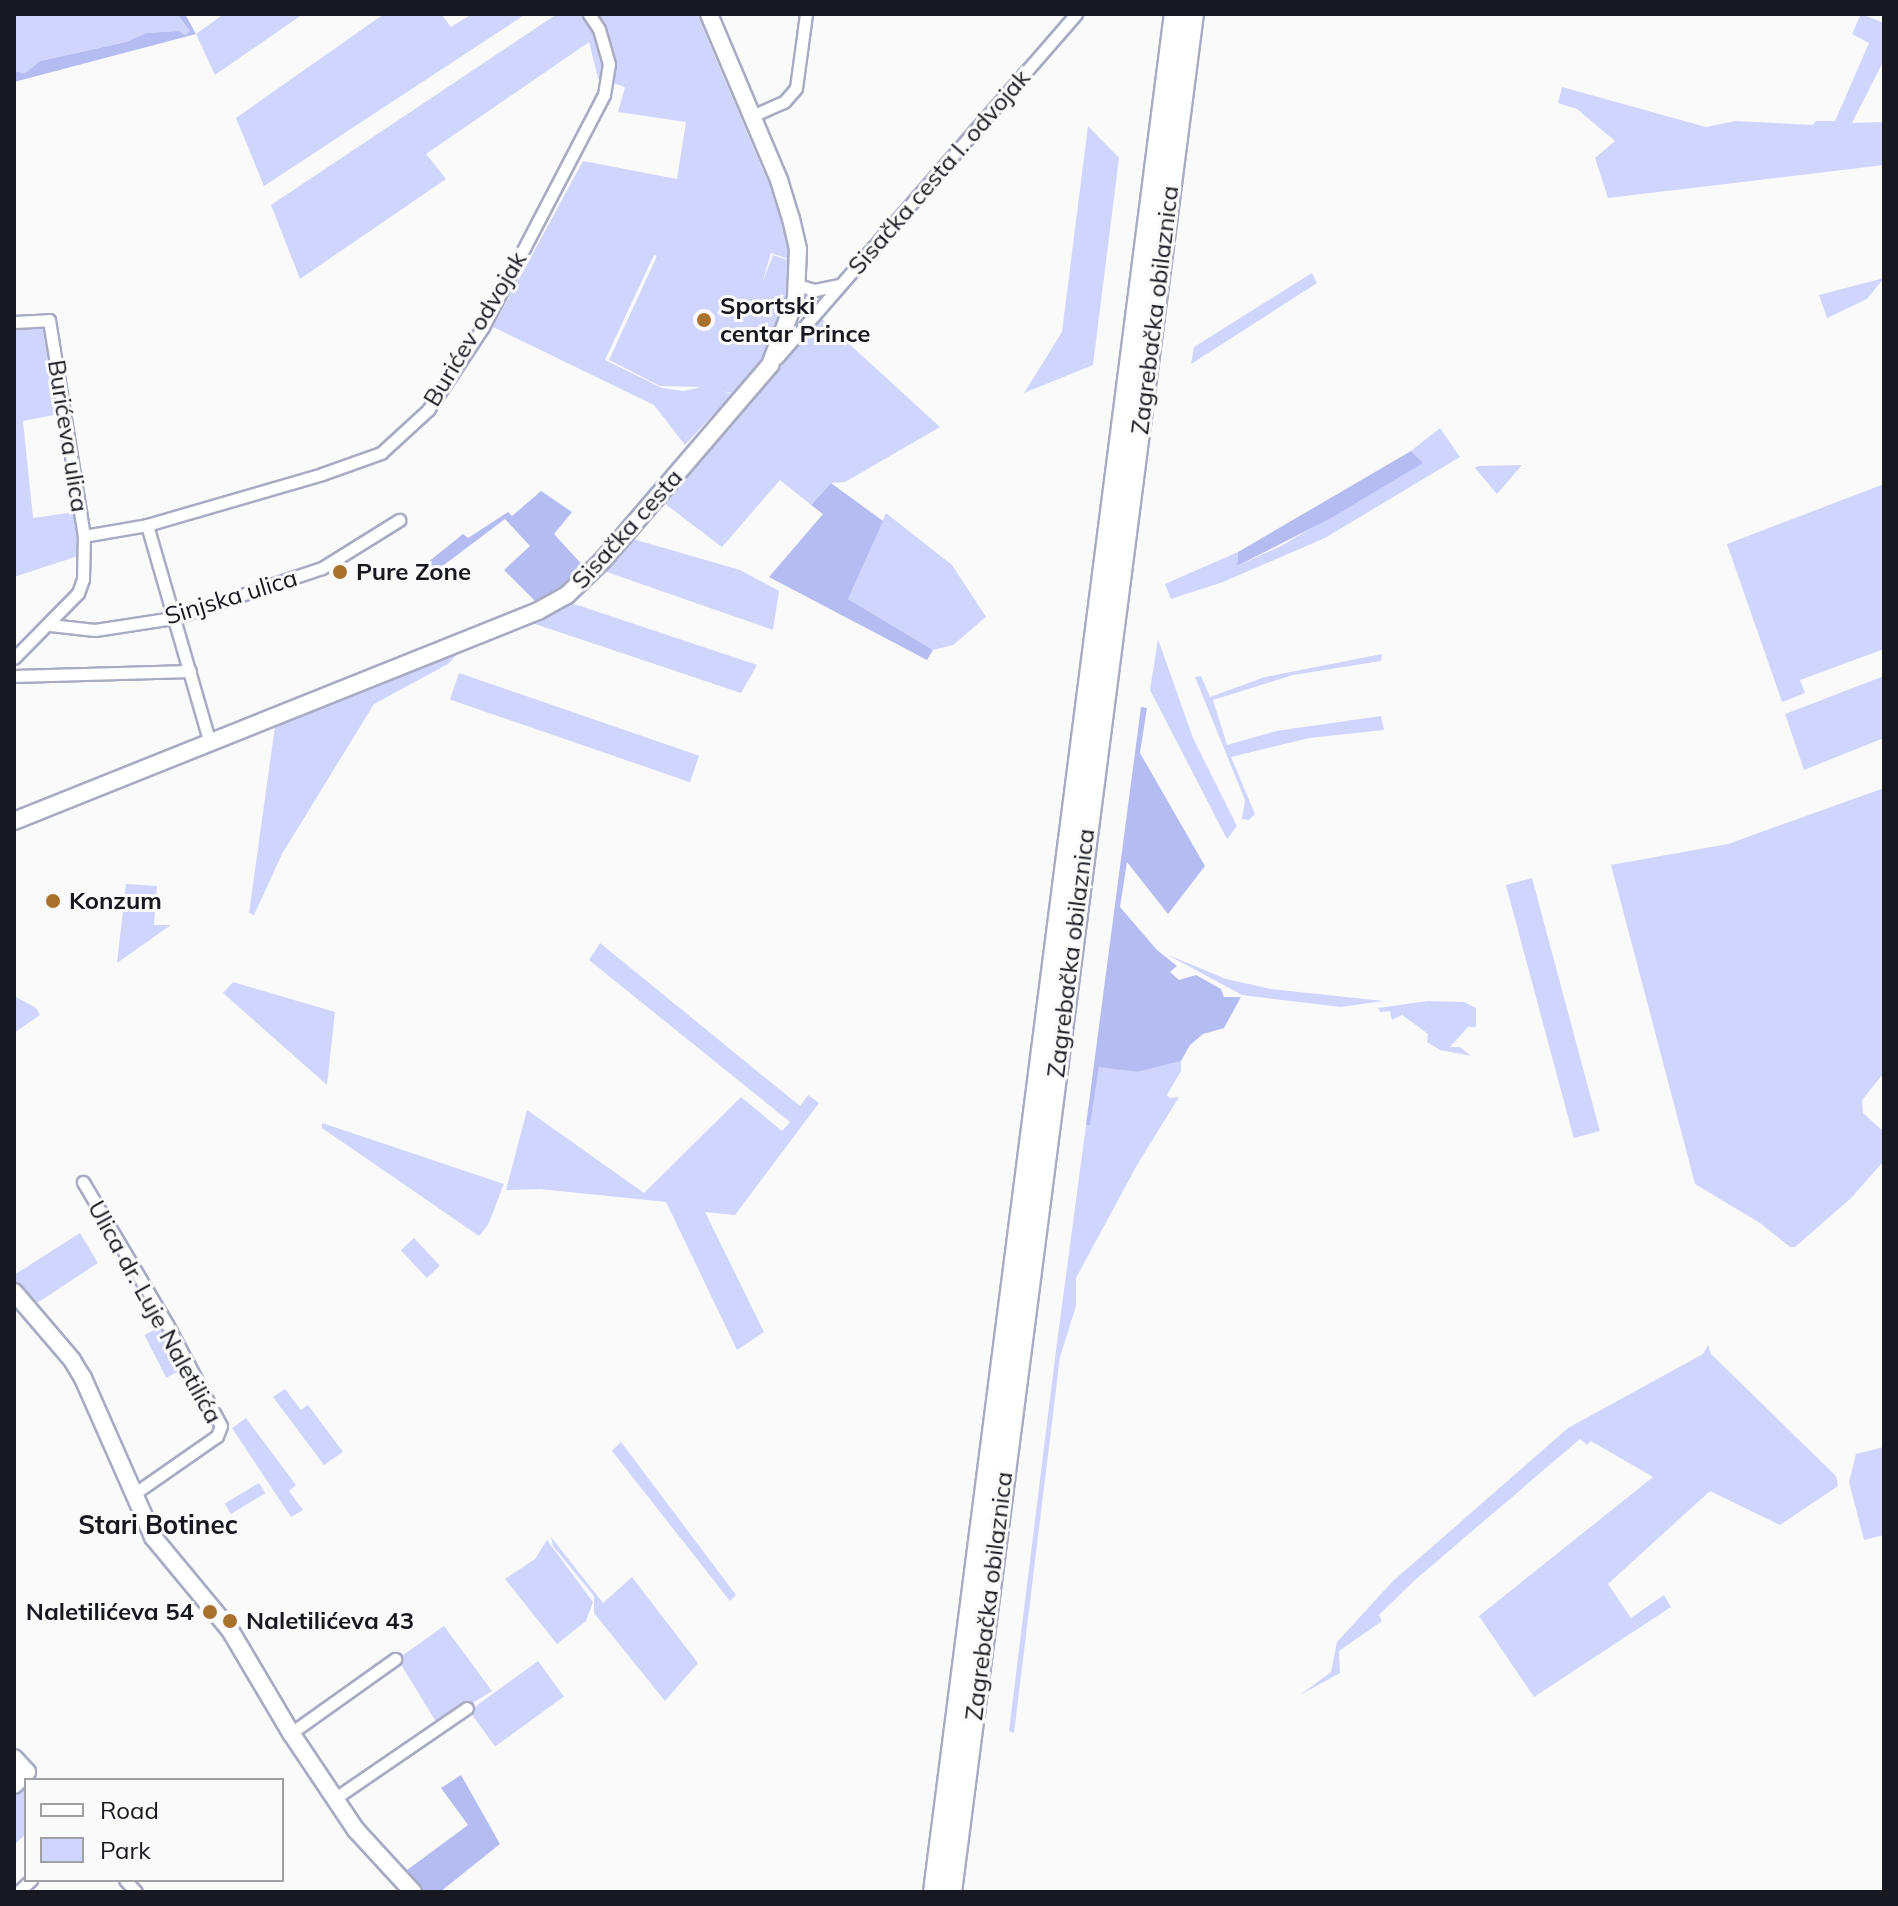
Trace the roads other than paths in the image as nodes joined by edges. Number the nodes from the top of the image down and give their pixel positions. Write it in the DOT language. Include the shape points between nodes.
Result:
graph roads {
  1 [pos="589,14"];
  2 [pos="709,14"];
  3 [pos="806,14"];
  4 [pos="1076,14"];
  5 [pos="1175,14"];
  6 [pos="1193,14"];
  7 [pos="752,116"];
  8 [pos="797,285"];
  9 [pos="841,285"];
  10 [pos="14,322"];
  11 [pos="770,365"];
  12 [pos="399,520"];
  13 [pos="147,525"];
  14 [pos="84,536"];
  15 [pos="173,618"];
  16 [pos="50,625"];
  17 [pos="14,658"];
  18 [pos="190,671"];
  19 [pos="14,676"];
  20 [pos="210,743"];
  21 [pos="14,821"];
  22 [pos="83,1182"];
  23 [pos="14,1292"];
  24 [pos="134,1494"];
  25 [pos="395,1659"];
  26 [pos="467,1708"];
  27 [pos="291,1733"];
  28 [pos="14,1758"];
  29 [pos="30,1776"];
  30 [pos="334,1799"];
  31 [pos="413,1892"];
  32 [pos="934,1892"];
  33 [pos="951,1892"];
  1 -- 13 [label="street, Burićev odvojak" via="606,47 609,76 604,95 483,327 428,410 381,453"];
  2 -- 7 [label="main road, Sisačka cesta"];
  3 -- 7 [label="street" via="796,88 784,102"];
  4 -- 9 [label="street, Sisačka cesta I. odvojak"];
  5 -- 32 [label="highway, Zagrebačka obilaznica"];
  6 -- 33 [label="highway, Zagrebačka obilaznica"];
  7 -- 8 [label="main road, Sisačka cesta" via="791,219 798,249"];
  8 -- 9 [label="street" via="815,290"];
  8 -- 11 [label="main road, Sisačka cesta"];
  9 -- 11 [label="street, Sisačka cesta I. odvojak"];
  10 -- 14 [label="street, Burićeva ulica" via="49,320"];
  11 -- 20 [label="main road, Sisačka cesta" via="567,595 502,627"];
  12 -- 15 [label="street, Sinjska ulica" via="322,568"];
  13 -- 14 [label="street, Burićeva ulica"];
  13 -- 15 [label="street"];
  14 -- 16 [label="street" via="78,593"];
  15 -- 16 [label="street, Sinjska ulica" via="95,630"];
  15 -- 18 [label="street"];
  16 -- 17 [label="street"];
  18 -- 19 [label="street"];
  18 -- 20 [label="street"];
  20 -- 21 [label="main road, Sisačka cesta"];
  22 -- 24 [label="street, Ulica dr. Luje Naletilića" via="221,1426 217,1436"];
  23 -- 24 [label="main road" via="77,1369"];
  24 -- 27 [label="main road" via="153,1537 230,1630"];
  25 -- 27 [label="street"];
  26 -- 30 [label="street"];
  27 -- 30 [label="main road"];
  28 -- 29 [label="main road"];
  30 -- 31 [label="main road" via="370,1848"];
}
